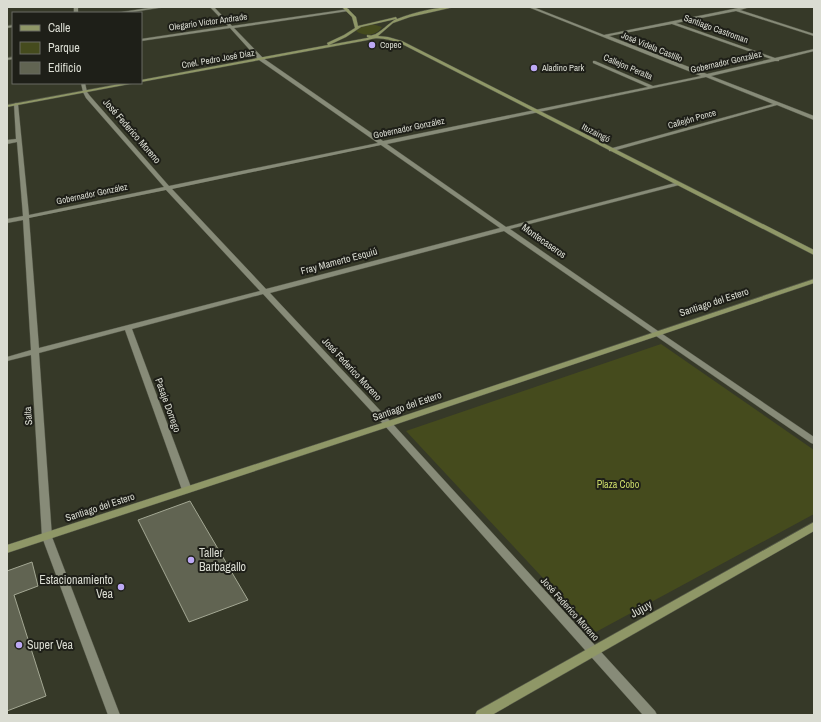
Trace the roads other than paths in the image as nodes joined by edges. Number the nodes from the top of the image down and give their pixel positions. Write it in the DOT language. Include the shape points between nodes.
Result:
graph roads {
  1 [pos="163,7"];
  2 [pos="212,7"];
  3 [pos="452,7"];
  4 [pos="530,7"];
  5 [pos="729,7"];
  6 [pos="748,7"];
  7 [pos="346,8"];
  8 [pos="736,9"];
  9 [pos="125,12"];
  10 [pos="412,15"];
  11 [pos="354,17"];
  12 [pos="372,22"];
  13 [pos="672,22"];
  14 [pos="377,23"];
  15 [pos="364,24"];
  16 [pos="386,26"];
  17 [pos="230,27"];
  18 [pos="354,29"];
  19 [pos="814,35"];
  20 [pos="377,36"];
  21 [pos="604,36"];
  22 [pos="142,40"];
  23 [pos="814,50"];
  24 [pos="298,52"];
  25 [pos="261,59"];
  26 [pos="777,60"];
  27 [pos="595,62"];
  28 [pos="706,76"];
  29 [pos="142,82"];
  30 [pos="121,84"];
  31 [pos="84,87"];
  32 [pos="654,87"];
  33 [pos="16,104"];
  34 [pos="777,104"];
  35 [pos="7,106"];
  36 [pos="534,111"];
  37 [pos="814,118"];
  38 [pos="19,140"];
  39 [pos="7,142"];
  40 [pos="381,144"];
  41 [pos="612,150"];
  42 [pos="677,184"];
  43 [pos="168,188"];
  44 [pos="26,217"];
  45 [pos="7,221"];
  46 [pos="506,228"];
  47 [pos="814,253"];
  48 [pos="814,280"];
  49 [pos="265,291"];
  50 [pos="128,327"];
  51 [pos="655,333"];
  52 [pos="35,352"];
  53 [pos="7,359"];
  54 [pos="388,424"];
  55 [pos="814,441"];
  56 [pos="187,490"];
  57 [pos="814,526"];
  58 [pos="47,536"];
  59 [pos="7,549"];
  60 [pos="593,651"];
  61 [pos="114,715"];
  62 [pos="481,715"];
  63 [pos="651,715"];
  1 -- 9 [label="street"];
  2 -- 17 [label="street, Montecaseros"];
  3 -- 10 [label="street, Cnel. Pedro José Díaz"];
  4 -- 21 [label="street, José Videla Castillo"];
  5 -- 8 [label="street"];
  6 -- 8 [label="street"];
  7 -- 11 [label="street"];
  7 -- 17 [label="street, Olegario Víctor Andrade"];
  8 -- 13 [label="street"];
  8 -- 19 [label="street"];
  10 -- 12 [label="street, Cnel. Pedro José Díaz"];
  10 -- 16 [label="street, Cnel. Pedro José Díaz"];
  11 -- 12 [label="street"];
  11 -- 18 [label="street"];
  12 -- 14 [label="street"];
  12 -- 15 [label="street, Cnel. Pedro José Díaz"];
  13 -- 21 [label="street"];
  13 -- 26 [label="street, Santiago Castroman"];
  14 -- 15 [label="street"];
  14 -- 16 [label="street"];
  15 -- 18 [label="street, Cnel. Pedro José Díaz"];
  16 -- 20 [label="street, Cnel. Pedro José Díaz"];
  17 -- 22 [label="street, Olegario Víctor Andrade"];
  17 -- 25 [label="street, Montecaseros"];
  18 -- 20 [label="street, Ituzaingó" via="358,35"];
  18 -- 24 [label="street, Cnel. Pedro José Díaz" via="337,40"];
  20 -- 24 [label="street, Cnel. Pedro José Díaz" via="359,42"];
  20 -- 36 [label="street, Ituzaingó" via="401,42"];
  21 -- 28 [label="street, José Videla Castillo"];
  23 -- 26 [label="street, Gobernador González"];
  24 -- 25 [label="street, Cnel. Pedro José Díaz"];
  25 -- 29 [label="street, Cnel. Pedro José Díaz"];
  25 -- 40 [label="street, Montecaseros"];
  26 -- 28 [label="street, Gobernador González"];
  27 -- 32 [label="street, Callejon Peralta"];
  28 -- 32 [label="street, Gobernador González"];
  28 -- 34 [label="street, José Videla Castillo"];
  30 -- 31 [label="street"];
  31 -- 33 [label="street"];
  31 -- 43 [label="street, José Federico Moreno"];
  32 -- 36 [label="street, Gobernador González"];
  33 -- 35 [label="street"];
  33 -- 38 [label="street, Salta"];
  34 -- 37 [label="street, José Videla Castillo"];
  34 -- 41 [label="street, Callejón Ponce"];
  36 -- 40 [label="street, Gobernador González"];
  36 -- 41 [label="street, Ituzaingó"];
  38 -- 39 [label="street"];
  38 -- 44 [label="street, Salta"];
  40 -- 43 [label="street, Gobernador González"];
  40 -- 46 [label="street, Montecaseros"];
  41 -- 42 [label="street, Ituzaingó"];
  42 -- 46 [label="street, Fray Mamerto Esquiú"];
  42 -- 47 [label="street, Ituzaingó"];
  43 -- 44 [label="street, Gobernador González"];
  43 -- 49 [label="street, José Federico Moreno"];
  44 -- 45 [label="street, Gobernador González"];
  44 -- 52 [label="street, Salta"];
  46 -- 49 [label="street, Fray Mamerto Esquiú"];
  46 -- 51 [label="street, Montecaseros"];
  48 -- 51 [label="street, Santiago del Estero"];
  49 -- 50 [label="street, Fray Mamerto Esquiú"];
  49 -- 54 [label="street, José Federico Moreno"];
  50 -- 52 [label="street, Fray Mamerto Esquiú"];
  50 -- 56 [label="street, Pasaje Dorrego"];
  51 -- 54 [label="street, Santiago del Estero"];
  51 -- 55 [label="street, Montecaseros"];
  52 -- 53 [label="street, Fray Mamerto Esquiú"];
  52 -- 58 [label="street, Salta"];
  54 -- 56 [label="street, Santiago del Estero"];
  54 -- 60 [label="street, José Federico Moreno"];
  56 -- 58 [label="street, Santiago del Estero"];
  57 -- 60 [label="street, Jujuy"];
  58 -- 59 [label="street, Santiago del Estero"];
  58 -- 61 [label="street, Salta"];
  60 -- 62 [label="street, Jujuy"];
  60 -- 63 [label="street, José Federico Moreno"];
}
